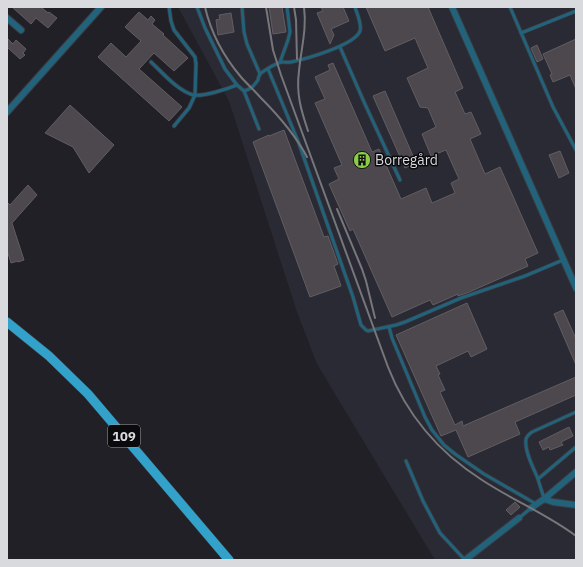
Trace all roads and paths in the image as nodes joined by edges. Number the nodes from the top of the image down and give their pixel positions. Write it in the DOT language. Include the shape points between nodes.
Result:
graph roads {
  1 [pos="101,7"];
  2 [pos="169,7"];
  3 [pos="197,7"];
  4 [pos="242,7"];
  5 [pos="287,7"];
  6 [pos="355,7"];
  7 [pos="452,7"];
  8 [pos="510,7"];
  9 [pos="576,11"];
  10 [pos="7,18"];
  11 [pos="22,30"];
  12 [pos="521,33"];
  13 [pos="340,47"];
  14 [pos="151,62"];
  15 [pos="280,62"];
  16 [pos="268,69"];
  17 [pos="260,74"];
  18 [pos="236,85"];
  19 [pos="244,91"];
  20 [pos="195,95"];
  21 [pos="7,112"];
  22 [pos="174,126"];
  23 [pos="259,129"];
  24 [pos="576,150"];
  25 [pos="400,180"];
  26 [pos="564,260"];
  27 [pos="576,288"];
  28 [pos="7,322"];
  29 [pos="389,327"];
  30 [pos="576,412"];
  31 [pos="576,447"];
  32 [pos="406,461"];
  33 [pos="576,472"];
  34 [pos="538,480"];
  35 [pos="544,499"];
  36 [pos="576,505"];
  37 [pos="533,506"];
  38 [pos="518,518"];
  39 [pos="229,560"];
  40 [pos="465,560"];
  1 -- 21 [label="street"];
  2 -- 20 [label="lane" via="174,30 195,57"];
  3 -- 18 [label="lane" via="218,56"];
  4 -- 17 [label="lane" via="247,44"];
  5 -- 15 [label="lane" via="290,32"];
  6 -- 13 [label="lane" via="360,30 353,40"];
  7 -- 26 [label="street"];
  8 -- 12 [label="lane"];
  9 -- 12 [label="lane"];
  10 -- 11 [label="street"];
  12 -- 24 [label="lane" via="553,107"];
  13 -- 15 [label="lane" via="301,60"];
  13 -- 25 [label="lane"];
  14 -- 20 [label="lane" via="180,89"];
  15 -- 16 [label="lane"];
  16 -- 17 [label="lane"];
  16 -- 29 [label="lane" via="298,141 361,325 368,331"];
  17 -- 19 [label="lane" via="254,86"];
  18 -- 19 [label="lane"];
  18 -- 20 [label="lane"];
  19 -- 23 [label="lane"];
  20 -- 22 [label="lane" via="190,108"];
  26 -- 27 [label="street"];
  26 -- 29 [label="lane"];
  28 -- 39 [label="main road, 109" via="49,356 88,394"];
  29 -- 37 [label="lane" via="425,417 435,434 455,454"];
  30 -- 34 [label="lane" via="532,432 526,439 529,458"];
  31 -- 34 [label="lane"];
  32 -- 40 [label="lane" via="440,533"];
  33 -- 35 [label="street"];
  34 -- 35 [label="lane"];
  35 -- 36 [label="street"];
  35 -- 37 [label="street"];
  37 -- 38 [label="lane"];
  38 -- 40 [label="street"];
}
